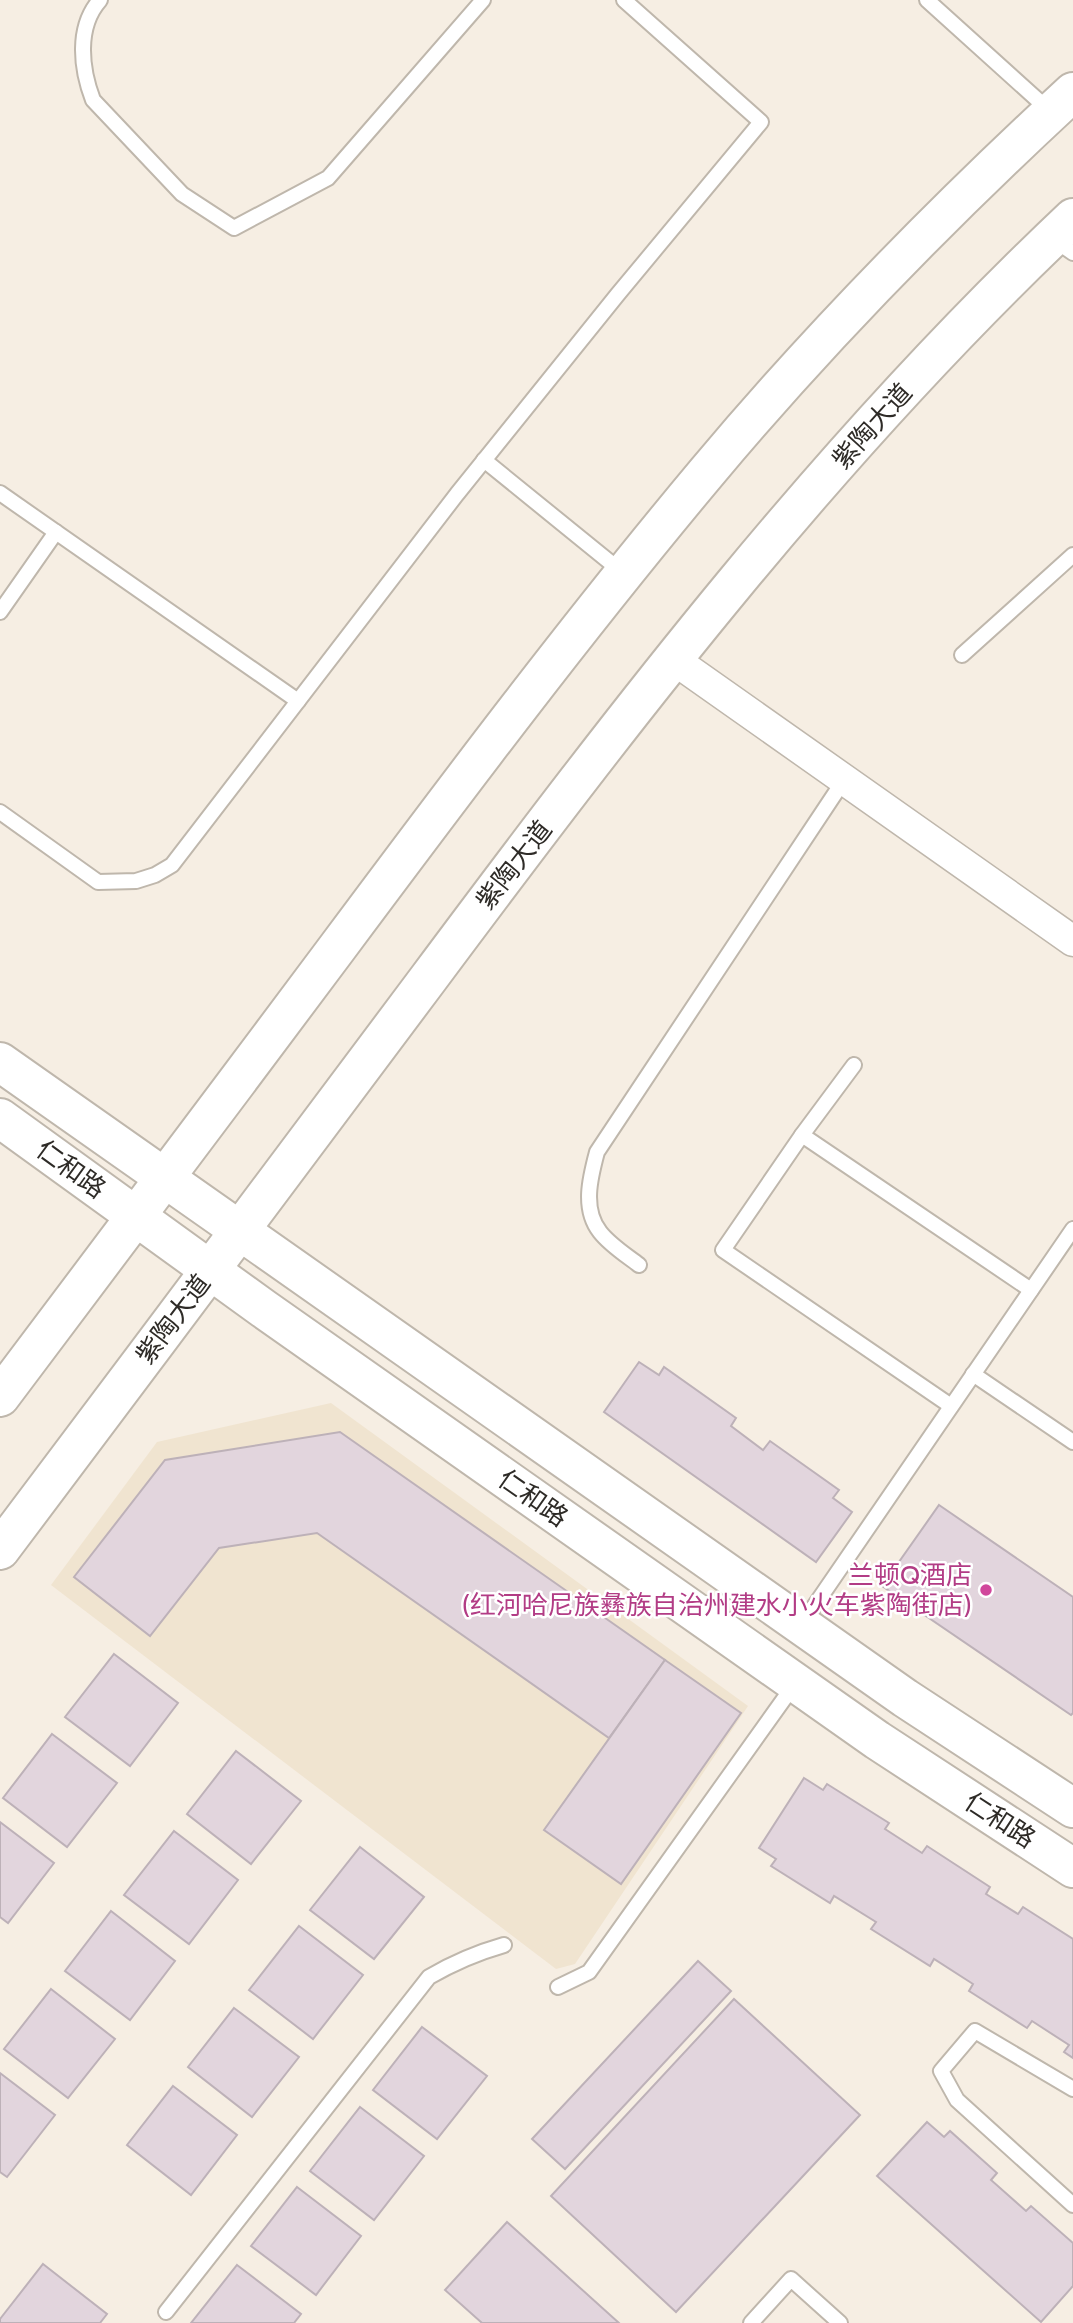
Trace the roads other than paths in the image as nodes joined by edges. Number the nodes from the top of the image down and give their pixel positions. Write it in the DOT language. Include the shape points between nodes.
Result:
graph roads {
  1 [pos="100,0"];
  2 [pos="483,0"];
  3 [pos="624,0"];
  4 [pos="927,0"];
  5 [pos="1062,102"];
  6 [pos="1066,236"];
  7 [pos="484,460"];
  8 [pos="0,493"];
  9 [pos="56,532"];
  10 [pos="1073,555"];
  11 [pos="624,573"];
  12 [pos="0,612"];
  13 [pos="962,655"];
  14 [pos="673,659"];
  15 [pos="298,701"];
  16 [pos="844,780"];
  17 [pos="0,812"];
  18 [pos="1073,941"];
  19 [pos="0,1062"];
  20 [pos="853,1065"];
  21 [pos="0,1118"];
  22 [pos="802,1135"];
  23 [pos="165,1178"];
  24 [pos="136,1216"];
  25 [pos="1073,1229"];
  26 [pos="240,1231"];
  27 [pos="639,1265"];
  28 [pos="210,1270"];
  29 [pos="1031,1290"];
  30 [pos="973,1374"];
  31 [pos="0,1397"];
  32 [pos="951,1406"];
  33 [pos="1073,1442"];
  34 [pos="0,1550"];
  35 [pos="801,1625"];
  36 [pos="796,1682"];
  37 [pos="1073,1808"];
  38 [pos="1073,1868"];
  39 [pos="504,1945"];
  40 [pos="558,1987"];
  41 [pos="1073,2089"];
  42 [pos="1073,2205"];
  43 [pos="166,2312"];
  44 [pos="751,2323"];
  45 [pos="840,2323"];
  1 -- 2 [label="lane" via="83,44 86,82 93,100 182,194 234,228 328,178"];
  3 -- 7 [label="lane" via="761,122"];
  4 -- 5 [label="lane"];
  5 -- 11 [label="main road" via="814,351"];
  6 -- 14 [label="main road, 紫陶大道" via="964,326 883,412 780,527"];
  7 -- 11 [label="lane"];
  7 -- 15 [label="lane"];
  8 -- 9 [label="lane"];
  9 -- 12 [label="lane"];
  9 -- 15 [label="lane"];
  10 -- 13 [label="lane"];
  11 -- 23 [label="main road"];
  14 -- 16 [label="street"];
  14 -- 26 [label="main road, 紫陶大道"];
  15 -- 17 [label="lane" via="172,865 155,875 136,881 98,882"];
  16 -- 18 [label="street"];
  16 -- 27 [label="lane" via="597,1152 589,1183 594,1223"];
  19 -- 23 [label="main road, 仁和路"];
  20 -- 22 [label="lane"];
  21 -- 24 [label="main road, 仁和路"];
  22 -- 29 [label="lane"];
  22 -- 32 [label="lane" via="723,1251"];
  23 -- 24 [label="main road"];
  23 -- 26 [label="main road, 仁和路"];
  24 -- 28 [label="main road, 仁和路"];
  24 -- 31 [label="main road"];
  25 -- 29 [label="lane"];
  26 -- 28 [label="main road, 紫陶大道"];
  26 -- 35 [label="main road, 仁和路"];
  28 -- 34 [label="main road, 紫陶大道"];
  28 -- 36 [label="main road, 仁和路"];
  29 -- 30 [label="lane"];
  30 -- 32 [label="lane"];
  30 -- 33 [label="lane"];
  32 -- 35 [label="lane"];
  35 -- 37 [label="main road, 仁和路"];
  36 -- 38 [label="main road, 仁和路"];
  36 -- 40 [label="lane" via="589,1972"];
  39 -- 43 [label="lane" via="429,1977"];
  41 -- 42 [label="lane" via="975,2031 942,2071 957,2100"];
  44 -- 45 [label="lane" via="791,2279"];
}
